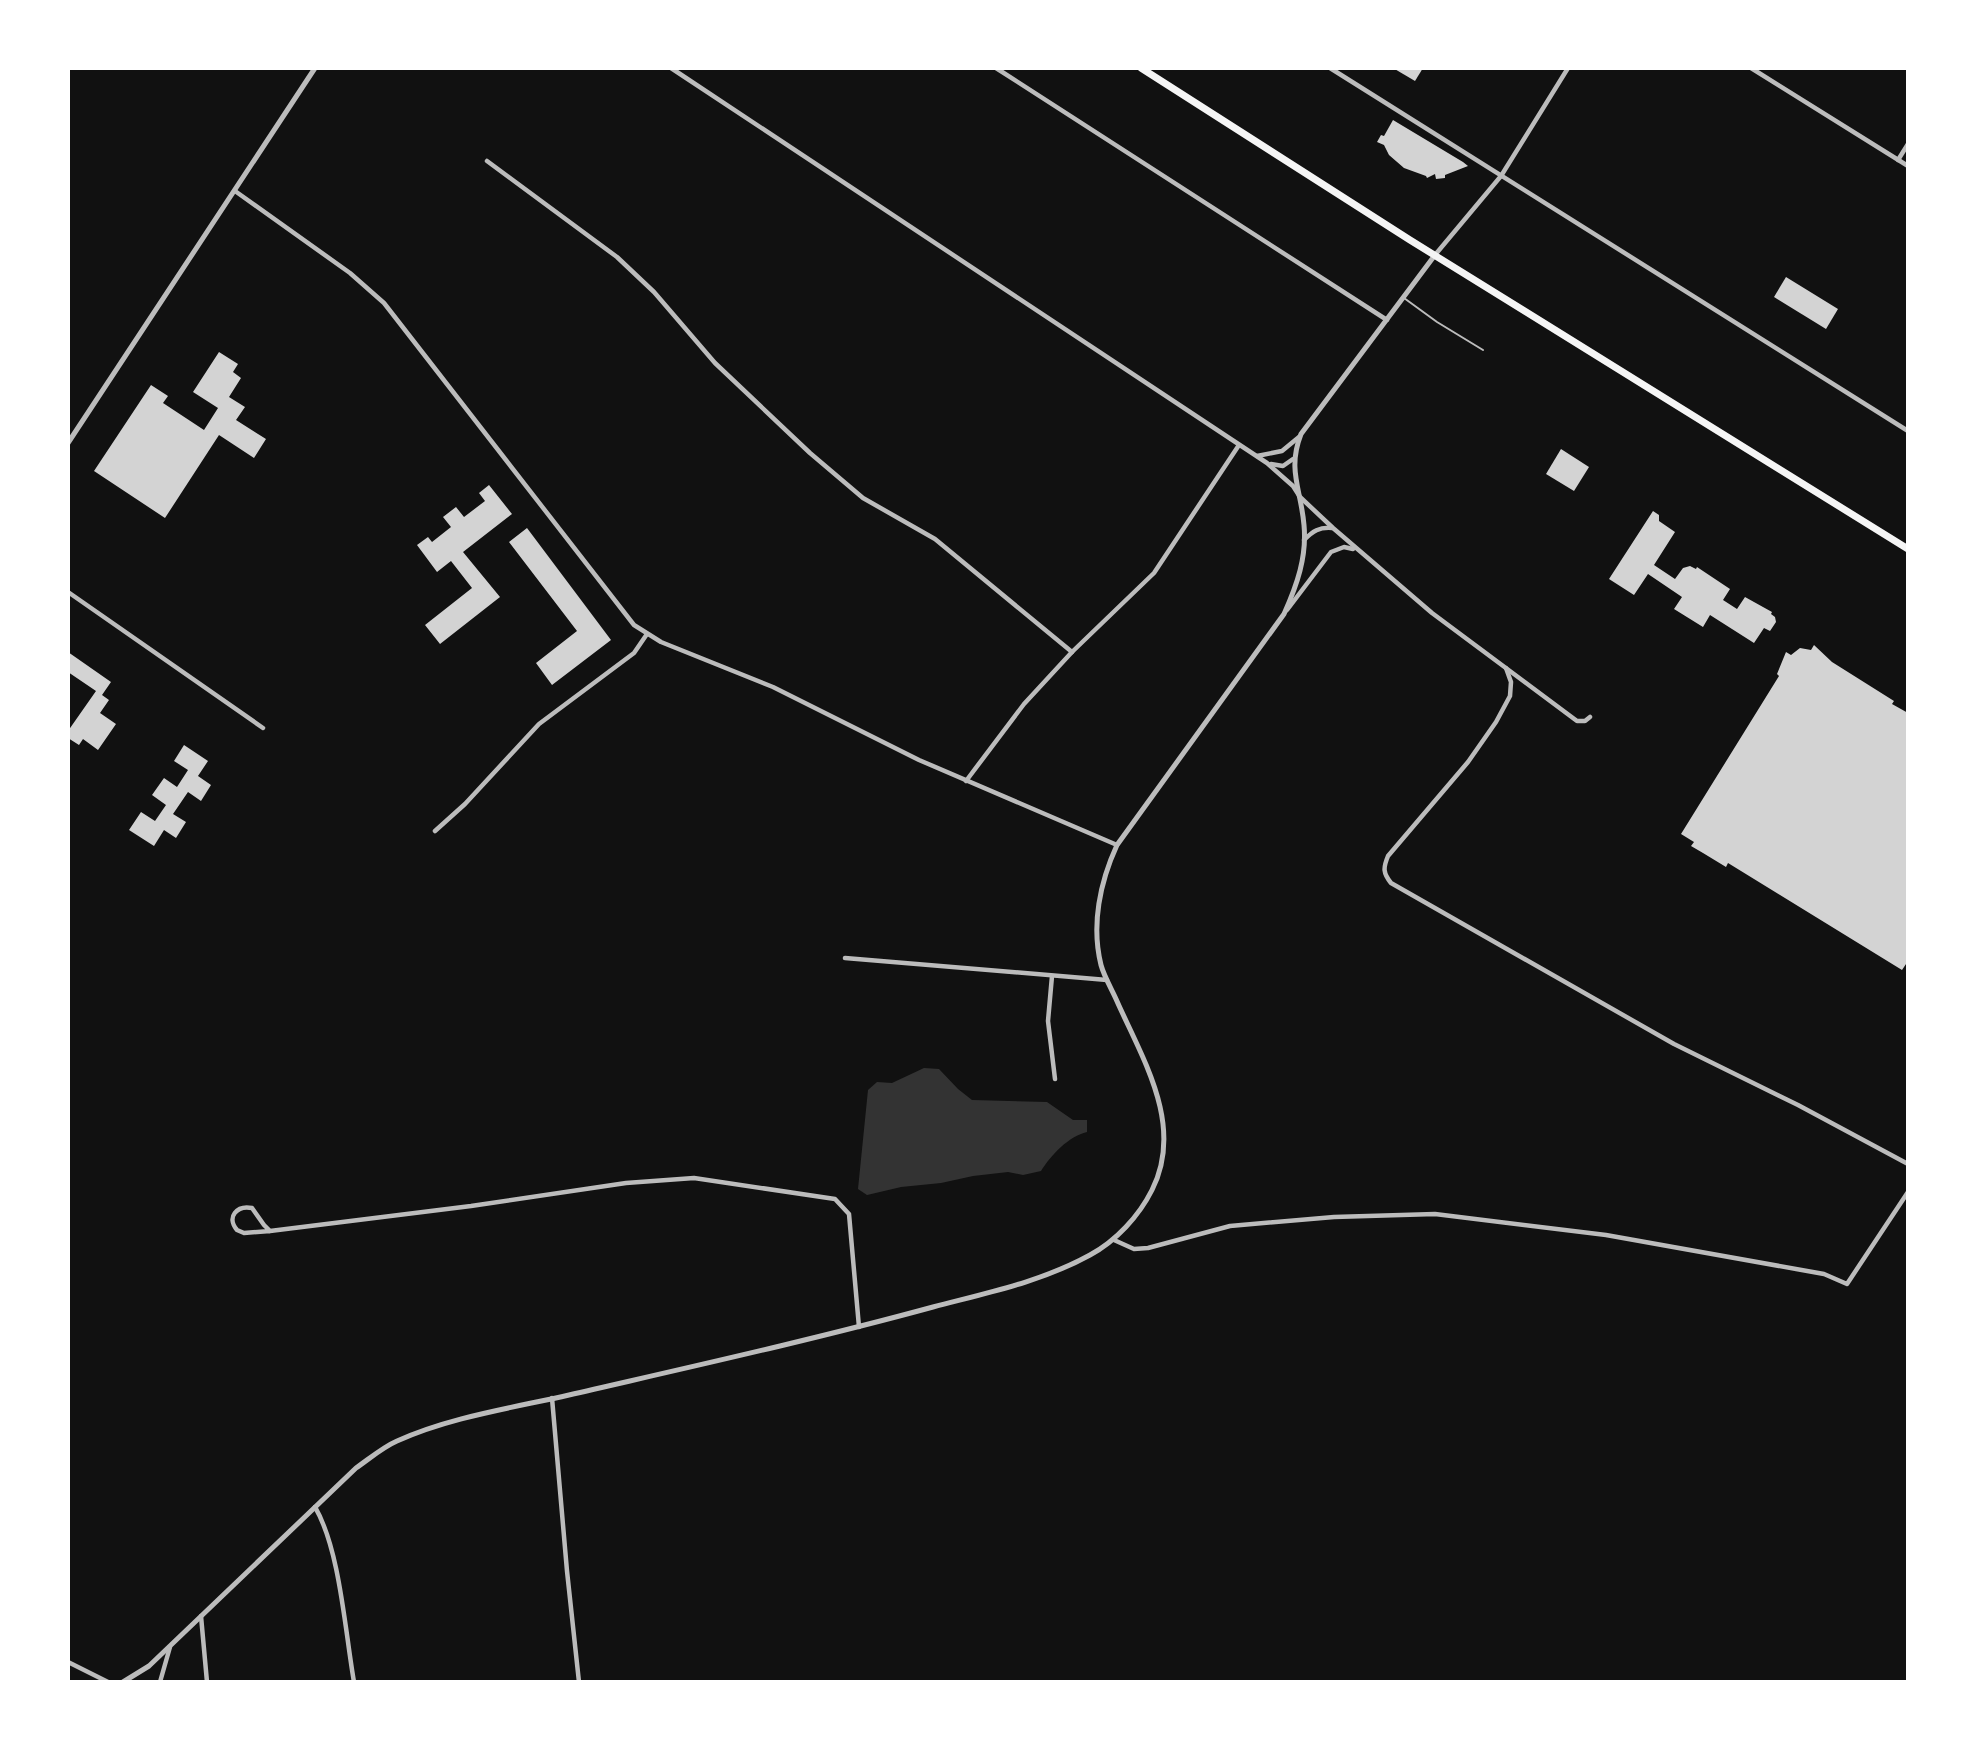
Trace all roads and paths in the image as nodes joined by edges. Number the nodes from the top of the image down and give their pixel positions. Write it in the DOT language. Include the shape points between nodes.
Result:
graph roads {
  1 [pos="316,68"];
  2 [pos="671,68"];
  3 [pos="996,68"];
  4 [pos="1141,68"];
  5 [pos="1330,68"];
  6 [pos="1569,68"];
  7 [pos="1751,68"];
  8 [pos="1908,144"];
  9 [pos="1898,160"];
  10 [pos="487,162"];
  11 [pos="1908,166"];
  12 [pos="1501,176"];
  13 [pos="235,191"];
  14 [pos="1435,255"];
  15 [pos="1404,298"];
  16 [pos="1387,320"];
  17 [pos="1483,350"];
  18 [pos="1908,431"];
  19 [pos="1301,434"];
  20 [pos="68,443"];
  21 [pos="1239,445"];
  22 [pos="1256,456"];
  23 [pos="1293,459"];
  24 [pos="1267,463"];
  25 [pos="1300,497"];
  26 [pos="1333,528"];
  27 [pos="1304,540"];
  28 [pos="1908,549"];
  29 [pos="1357,550"];
  30 [pos="68,592"];
  31 [pos="1284,614"];
  32 [pos="648,634"];
  33 [pos="1072,652"];
  34 [pos="1505,667"];
  35 [pos="1590,717"];
  36 [pos="263,728"];
  37 [pos="966,781"];
  38 [pos="435,831"];
  39 [pos="1117,845"];
  40 [pos="845,958"];
  41 [pos="1052,976"];
  42 [pos="1108,981"];
  43 [pos="1055,1079"];
  44 [pos="1908,1164"];
  45 [pos="1908,1192"];
  46 [pos="270,1231"];
  47 [pos="1114,1240"];
  48 [pos="859,1328"];
  49 [pos="552,1398"];
  50 [pos="315,1506"];
  51 [pos="201,1616"];
  52 [pos="170,1646"];
  53 [pos="68,1662"];
  54 [pos="108,1682"];
  55 [pos="123,1682"];
  56 [pos="160,1682"];
  57 [pos="208,1682"];
  58 [pos="354,1682"];
  59 [pos="579,1682"];
  1 -- 13 [label="street"];
  2 -- 21 [label="street"];
  3 -- 16 [label="street"];
  4 -- 14 [label="main road"];
  5 -- 12 [label="street"];
  6 -- 12 [label="street"];
  7 -- 9 [label="street"];
  8 -- 9 [label="street"];
  9 -- 11 [label="street"];
  10 -- 33 [label="street" via="617,257 724,371 863,498 935,539"];
  12 -- 14 [label="street"];
  12 -- 18 [label="street"];
  13 -- 20 [label="street"];
  13 -- 32 [label="street" via="350,273 384,303 634,625"];
  14 -- 15 [label="street"];
  14 -- 28 [label="main road"];
  15 -- 16 [label="street"];
  15 -- 17 [label="lane"];
  16 -- 19 [label="street"];
  19 -- 22 [label="street" via="1282,451"];
  19 -- 23 [label="street"];
  21 -- 22 [label="street"];
  21 -- 33 [label="street" via="1154,573"];
  22 -- 24 [label="street"];
  23 -- 24 [label="street" via="1283,466"];
  23 -- 25 [label="street"];
  24 -- 25 [label="street"];
  25 -- 26 [label="street"];
  25 -- 27 [label="street"];
  26 -- 27 [label="street" via="1323,527"];
  26 -- 29 [label="street"];
  27 -- 31 [label="street" via="1300,575"];
  29 -- 31 [label="street" via="1344,547 1331,552"];
  29 -- 34 [label="street"];
  30 -- 36 [label="street"];
  31 -- 39 [label="street"];
  32 -- 37 [label="street" via="773,687"];
  32 -- 38 [label="street" via="634,653 539,724"];
  33 -- 37 [label="street" via="1024,704"];
  34 -- 35 [label="street" via="1577,721"];
  34 -- 44 [label="street" via="1511,682 1503,710 1468,762 1388,856 1384,866 1391,883 1674,1044"];
  37 -- 39 [label="street"];
  39 -- 42 [label="street" via="1098,911 1101,966"];
  40 -- 41 [label="street"];
  41 -- 42 [label="street"];
  41 -- 43 [label="street" via="1048,1021"];
  42 -- 47 [label="street" via="1156,1090 1164,1122 1164,1151 1156,1181 1141,1209"];
  45 -- 47 [label="street" via="1847,1284 1824,1275 1606,1235 1435,1214 1230,1226 1148,1248 1134,1249"];
  46 -- 46 [label="street" via="244,1233 233,1225 232,1217 237,1209 252,1208"];
  46 -- 48 [label="street" via="694,1178 835,1199 849,1214"];
  47 -- 48 [label="street" via="1091,1255 1029,1281"];
  48 -- 49 [label="street"];
  49 -- 50 [label="street" via="395,1441 356,1468"];
  49 -- 59 [label="street"];
  50 -- 51 [label="street"];
  50 -- 58 [label="street" via="334,1563"];
  51 -- 52 [label="street"];
  51 -- 57 [label="street"];
  52 -- 55 [label="street"];
  52 -- 56 [label="street"];
  53 -- 54 [label="street"];
}
